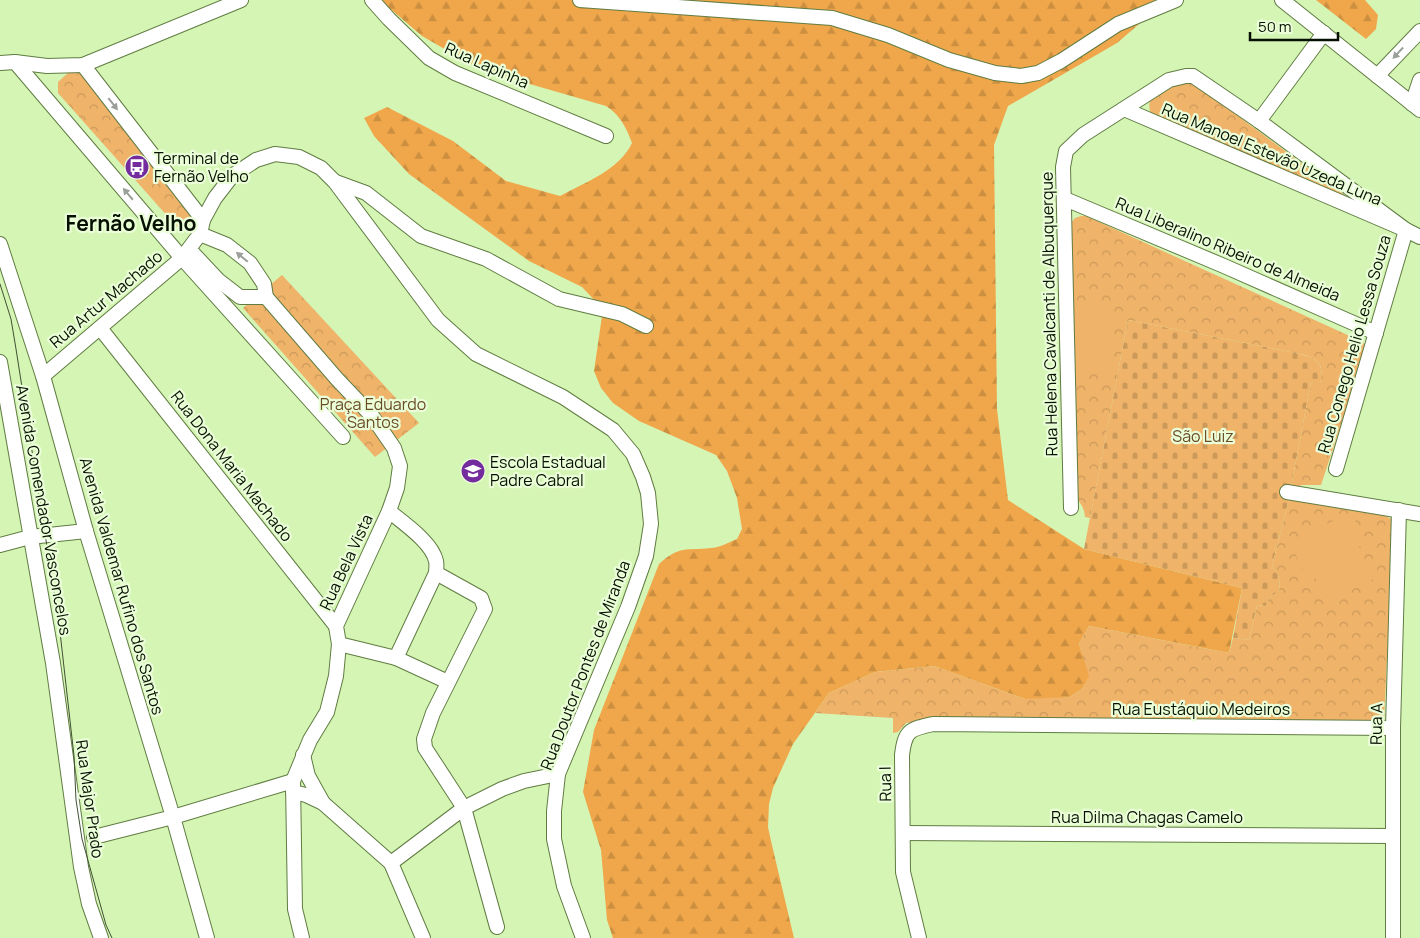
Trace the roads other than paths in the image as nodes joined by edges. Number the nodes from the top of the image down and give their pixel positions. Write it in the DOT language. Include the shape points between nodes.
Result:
graph roads {
  1 [pos="241,0"];
  2 [pos="372,0"];
  3 [pos="580,0"];
  4 [pos="1176,0"];
  5 [pos="1282,0"];
  6 [pos="1420,31"];
  7 [pos="1324,33"];
  8 [pos="15,62"];
  9 [pos="0,63"];
  10 [pos="82,66"];
  11 [pos="1377,76"];
  12 [pos="1420,80"];
  13 [pos="1416,107"];
  14 [pos="1124,109"];
  15 [pos="1259,121"];
  16 [pos="606,136"];
  17 [pos="335,182"];
  18 [pos="1065,199"];
  19 [pos="202,227"];
  20 [pos="1406,230"];
  21 [pos="1420,238"];
  22 [pos="0,244"];
  23 [pos="186,254"];
  24 [pos="266,298"];
  25 [pos="646,326"];
  26 [pos="100,328"];
  27 [pos="1376,332"];
  28 [pos="0,362"];
  29 [pos="43,376"];
  30 [pos="343,437"];
  31 [pos="1336,469"];
  32 [pos="1287,492"];
  33 [pos="1070,508"];
  34 [pos="1399,510"];
  35 [pos="389,511"];
  36 [pos="1420,514"];
  37 [pos="86,530"];
  38 [pos="30,537"];
  39 [pos="0,545"];
  40 [pos="436,574"];
  41 [pos="336,626"];
  42 [pos="339,644"];
  43 [pos="396,658"];
  44 [pos="53,663"];
  45 [pos="448,682"];
  46 [pos="1010,725"];
  47 [pos="1393,728"];
  48 [pos="303,756"];
  49 [pos="558,774"];
  50 [pos="293,786"];
  51 [pos="323,803"];
  52 [pos="464,808"];
  53 [pos="173,817"];
  54 [pos="903,833"];
  55 [pos="1392,836"];
  56 [pos="94,838"];
  57 [pos="391,863"];
  58 [pos="497,927"];
  59 [pos="101,938"];
  60 [pos="207,938"];
  61 [pos="302,938"];
  62 [pos="423,938"];
  63 [pos="583,938"];
  64 [pos="919,938"];
  65 [pos="1392,938"];
  1 -- 10 [label="street"];
  2 -- 16 [label="street, Rua Lapinha" via="429,58 456,73"];
  3 -- 4 [label="street" via="832,18 888,35 949,60 995,73 1021,76 1038,73 1118,24"];
  5 -- 7 [label="street"];
  6 -- 11 [label="street, one-way"];
  7 -- 11 [label="street"];
  7 -- 15 [label="street"];
  8 -- 9 [label="street"];
  8 -- 10 [label="street"];
  23 -- 8 [label="street, one-way"];
  10 -- 19 [label="street, one-way"];
  11 -- 13 [label="street"];
  12 -- 13 [label="street"];
  14 -- 15 [label="street, Rua Helena Cavalcanti de Albuquerque" via="1169,80 1193,76"];
  14 -- 18 [label="street, Rua Helena Cavalcanti de Albuquerque" via="1083,135 1066,151 1063,167"];
  14 -- 20 [label="street, Rua Manoel Estevão Uzeda Luna"];
  15 -- 20 [label="street"];
  17 -- 19 [label="street, Rua Doutor Pontes de Miranda" via="321,168 298,157 275,154 256,160 232,176 215,198"];
  17 -- 25 [label="street, Rua Doutor Pontes de Miranda" via="366,194 422,236 486,258 560,299 622,314"];
  17 -- 49 [label="street, Rua Doutor Pontes de Miranda" via="438,320 476,354 563,397 613,430 633,454 643,477 651,524 646,556"];
  18 -- 27 [label="street, Rua Liberalino Ribeiro de Almeida"];
  18 -- 33 [label="street, Rua Helena Cavalcanti de Albuquerque"];
  19 -- 23 [label="street, Rua Artur Machado"];
  24 -- 19 [label="street, one-way" via="264,284 250,263"];
  20 -- 21 [label="street"];
  20 -- 27 [label="street, Rua Conego Helio Lessa Souza"];
  22 -- 29 [label="street, Avenida Valdemar Rufino dos Santos"];
  23 -- 24 [label="street" via="240,297"];
  23 -- 26 [label="street, Rua Artur Machado"];
  23 -- 30 [label="street"];
  24 -- 35 [label="street, Rua Bela Vista" via="372,416 394,448 400,466"];
  26 -- 29 [label="street, Rua Artur Machado"];
  26 -- 41 [label="street, Rua Dona Maria Machado"];
  27 -- 31 [label="street, Rua Conego Helio Lessa Souza"];
  28 -- 38 [label="street, Avenida Comendador Vasconcelos"];
  29 -- 37 [label="street, Avenida Valdemar Rufino dos Santos"];
  32 -- 34 [label="street"];
  34 -- 36 [label="street"];
  34 -- 47 [label="street, Rua A"];
  35 -- 40 [label="street" via="432,552"];
  35 -- 41 [label="street, Rua Bela Vista"];
  37 -- 38 [label="street"];
  37 -- 53 [label="street, Avenida Valdemar Rufino dos Santos"];
  38 -- 39 [label="street"];
  38 -- 44 [label="street, Avenida Comendador Vasconcelos"];
  40 -- 43 [label="street"];
  40 -- 45 [label="street" via="481,598 485,609"];
  41 -- 42 [label="street, Rua Bela Vista"];
  42 -- 43 [label="street"];
  42 -- 48 [label="street, Rua Bela Vista" via="336,676 327,712"];
  43 -- 45 [label="street"];
  44 -- 59 [label="street, Rua Major Prado" via="81,867"];
  45 -- 52 [label="street" via="433,712 424,739 425,748"];
  46 -- 47 [label="street, Rua Eustáquio Medeiros"];
  46 -- 54 [label="street, Rua I" via="933,724 908,733 902,755"];
  47 -- 55 [label="street, Rua A"];
  48 -- 50 [label="street, Rua Bela Vista"];
  48 -- 51 [label="street" via="308,776"];
  49 -- 52 [label="street" via="524,781"];
  49 -- 63 [label="street, Rua Doutor Pontes de Miranda" via="554,839 564,886"];
  50 -- 51 [label="street"];
  50 -- 53 [label="street"];
  50 -- 61 [label="street, Rua Bela Vista" via="294,909"];
  51 -- 57 [label="street"];
  52 -- 57 [label="street"];
  52 -- 58 [label="street"];
  53 -- 56 [label="street"];
  53 -- 60 [label="street, Avenida Valdemar Rufino dos Santos"];
  54 -- 55 [label="street, Rua Dilma Chagas Camelo"];
  54 -- 64 [label="street, Rua I" via="903,872"];
  55 -- 65 [label="street, Rua A"];
  57 -- 62 [label="street"];
}
